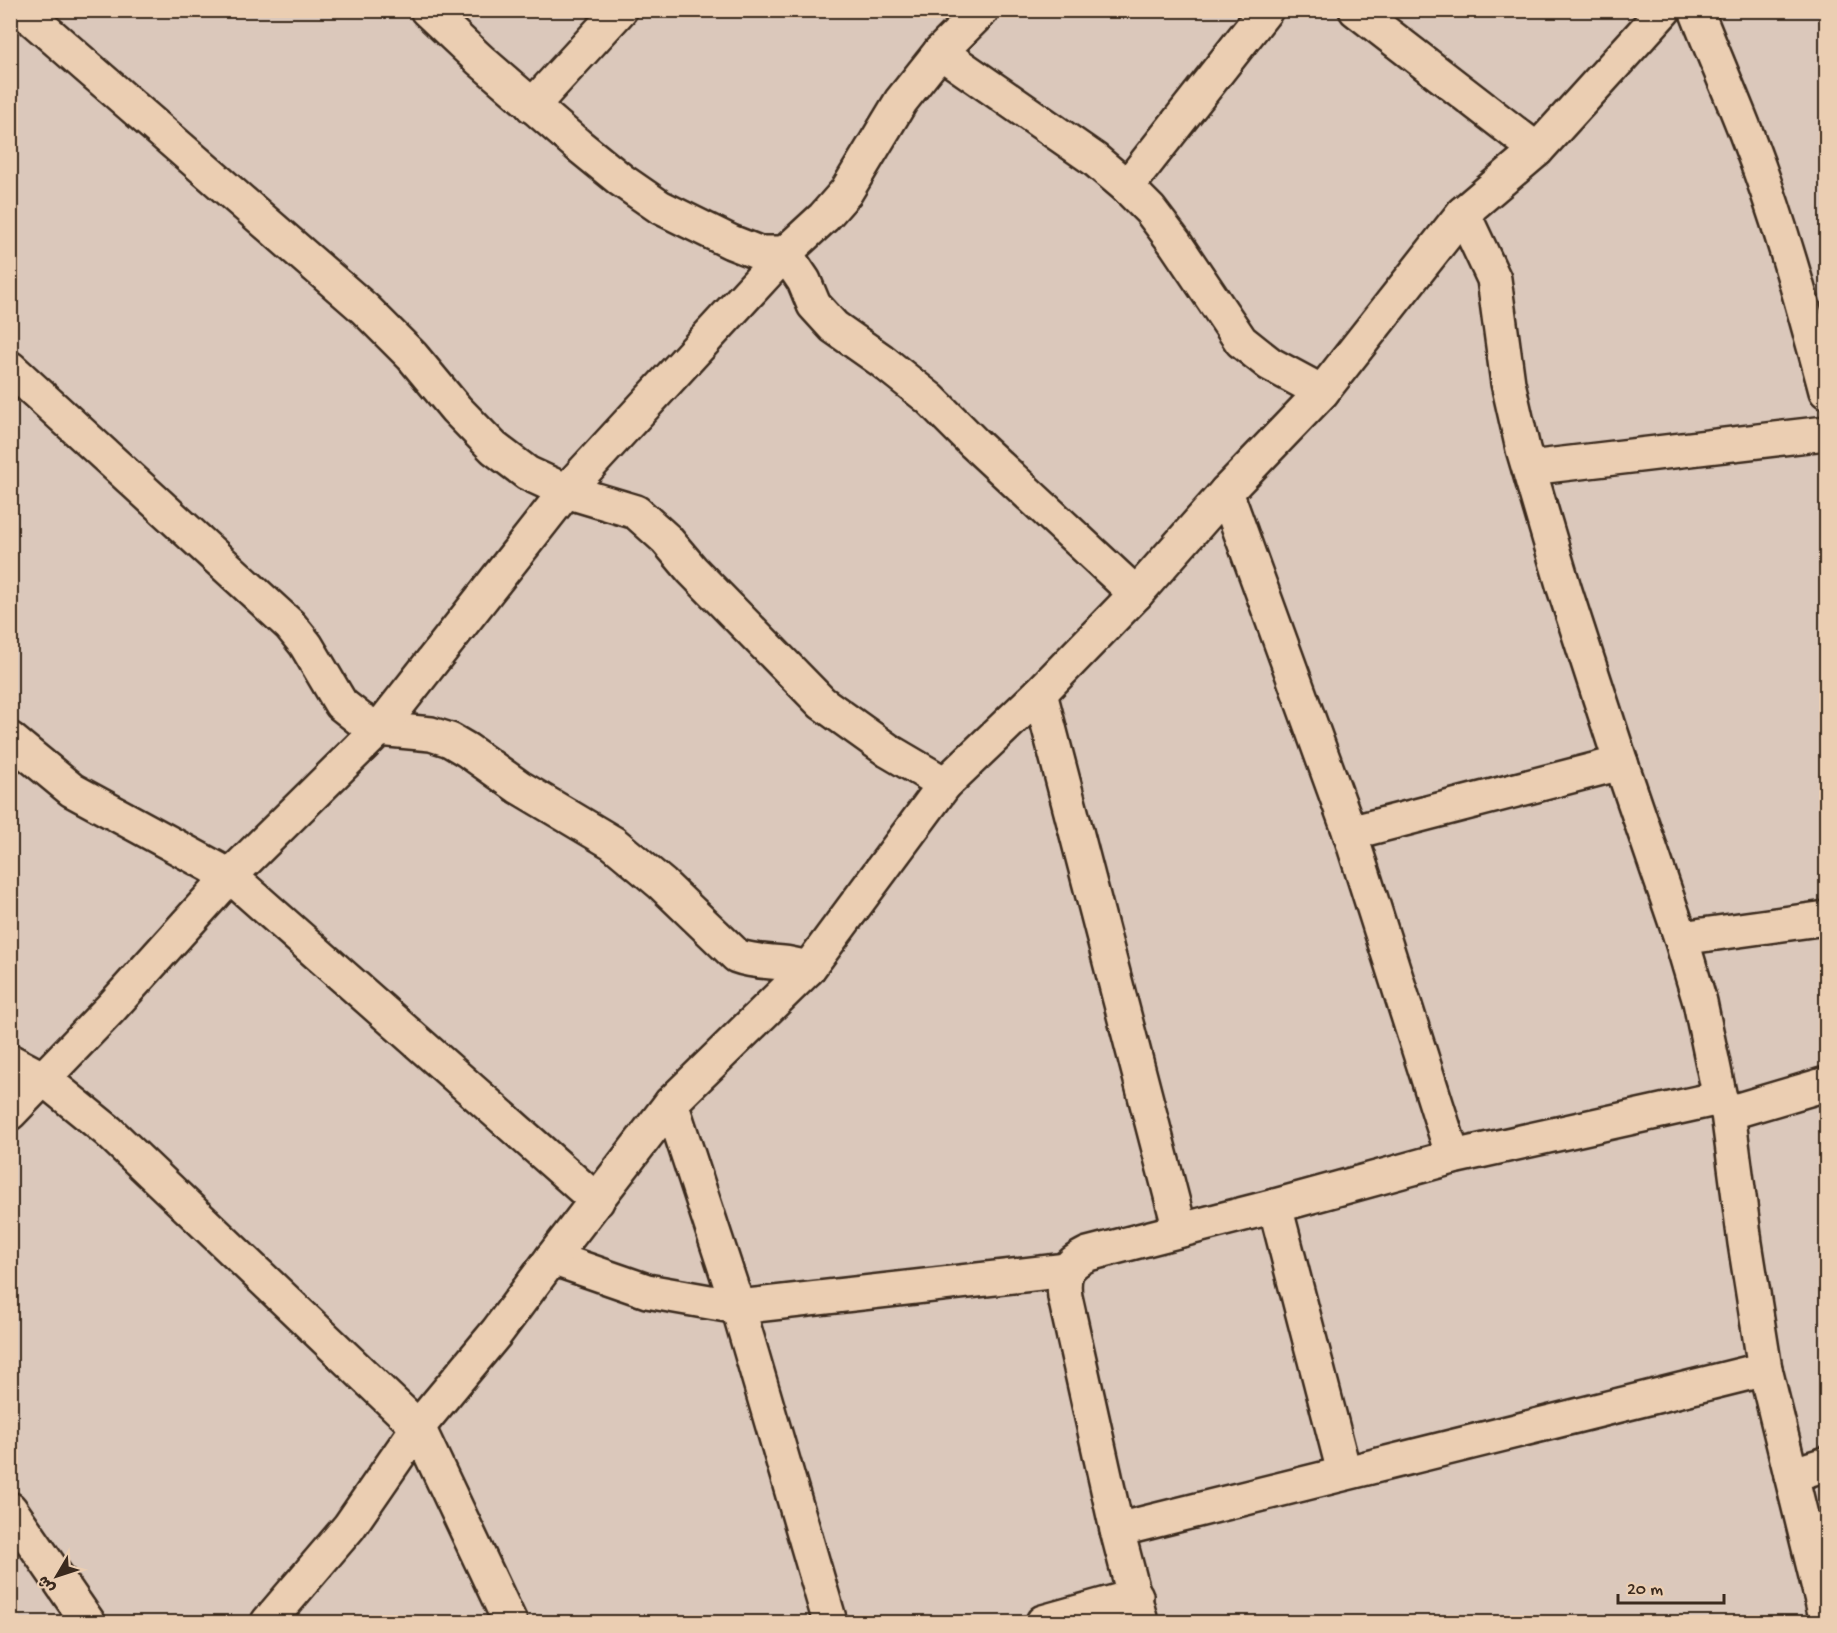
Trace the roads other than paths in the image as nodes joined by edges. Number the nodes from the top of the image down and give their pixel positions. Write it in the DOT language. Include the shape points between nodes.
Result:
graph roads {
  1 [pos="22,10"];
  2 [pos="428,10"];
  3 [pos="620,10"];
  4 [pos="982,10"];
  5 [pos="1266,10"];
  6 [pos="1356,10"];
  7 [pos="1664,10"];
  8 [pos="1696,10"];
  9 [pos="940,52"];
  10 [pos="532,106"];
  11 [pos="1537,150"];
  12 [pos="1127,187"];
  13 [pos="1463,213"];
  14 [pos="785,254"];
  15 [pos="10,368"];
  16 [pos="1322,392"];
  17 [pos="1827,392"];
  18 [pos="1827,433"];
  19 [pos="1529,468"];
  20 [pos="566,491"];
  21 [pos="1226,492"];
  22 [pos="1136,594"];
  23 [pos="1040,693"];
  24 [pos="379,729"];
  25 [pos="10,739"];
  26 [pos="1621,763"];
  27 [pos="945,784"];
  28 [pos="1350,833"];
  29 [pos="230,876"];
  30 [pos="1827,918"];
  31 [pos="1681,938"];
  32 [pos="808,969"];
  33 [pos="10,1061"];
  34 [pos="44,1079"];
  35 [pos="1827,1084"];
  36 [pos="671,1103"];
  37 [pos="1724,1106"];
  38 [pos="10,1113"];
  39 [pos="1453,1157"];
  40 [pos="597,1201"];
  41 [pos="1275,1206"];
  42 [pos="1180,1230"];
  43 [pos="552,1258"];
  44 [pos="1067,1270"];
  45 [pos="738,1307"];
  46 [pos="1765,1369"];
  47 [pos="418,1427"];
  48 [pos="1827,1464"];
  49 [pos="1344,1472"];
  50 [pos="1791,1475"];
  51 [pos="10,1509"];
  52 [pos="1117,1530"];
  53 [pos="1138,1609"];
  54 [pos="1827,1617"];
  55 [pos="88,1623"];
  56 [pos="268,1623"];
  57 [pos="510,1623"];
  58 [pos="830,1623"];
  59 [pos="1043,1623"];
  1 -- 20 [label="street" via="365,309 494,448 527,473"];
  2 -- 10 [label="street"];
  3 -- 10 [label="street"];
  4 -- 9 [label="street"];
  5 -- 12 [label="street"];
  6 -- 11 [label="street"];
  7 -- 11 [label="street"];
  8 -- 17 [label="street" via="1774,212"];
  9 -- 12 [label="street" via="1094,159"];
  9 -- 14 [label="street" via="901,101 846,192"];
  10 -- 14 [label="street" via="660,207 731,242 759,252"];
  11 -- 13 [label="street"];
  12 -- 16 [label="street" via="1175,243 1241,340 1270,364"];
  13 -- 16 [label="street"];
  13 -- 19 [label="street" via="1494,279 1508,383"];
  14 -- 20 [label="street"];
  14 -- 22 [label="street" via="804,281 814,305 834,327 930,399"];
  15 -- 24 [label="street" via="290,625 341,704"];
  16 -- 21 [label="street"];
  18 -- 19 [label="street"];
  19 -- 26 [label="street"];
  20 -- 24 [label="street"];
  20 -- 27 [label="street" via="636,512 822,703 889,751"];
  21 -- 22 [label="street"];
  21 -- 28 [label="street"];
  22 -- 23 [label="street"];
  23 -- 27 [label="street"];
  23 -- 42 [label="street"];
  24 -- 29 [label="street"];
  24 -- 32 [label="street" via="431,734 450,740 613,843 737,956"];
  25 -- 29 [label="street" via="72,790"];
  26 -- 28 [label="street"];
  26 -- 31 [label="street"];
  27 -- 32 [label="street"];
  28 -- 39 [label="street"];
  29 -- 34 [label="street"];
  29 -- 40 [label="street"];
  30 -- 31 [label="street"];
  31 -- 37 [label="street"];
  32 -- 36 [label="street"];
  33 -- 34 [label="street"];
  34 -- 38 [label="street"];
  34 -- 47 [label="street" via="108,1131"];
  35 -- 37 [label="street"];
  36 -- 40 [label="street"];
  36 -- 45 [label="street"];
  37 -- 39 [label="street"];
  37 -- 46 [label="street"];
  39 -- 41 [label="street"];
  40 -- 43 [label="street"];
  41 -- 42 [label="street"];
  41 -- 49 [label="street"];
  42 -- 44 [label="street" via="1088,1254"];
  43 -- 45 [label="street" via="646,1291"];
  43 -- 47 [label="street"];
  44 -- 45 [label="street"];
  44 -- 52 [label="street" via="1063,1282 1065,1297"];
  45 -- 58 [label="street"];
  46 -- 49 [label="street"];
  46 -- 50 [label="street"];
  47 -- 56 [label="street" via="349,1527"];
  47 -- 57 [label="street"];
  48 -- 50 [label="street"];
  49 -- 52 [label="street"];
  50 -- 54 [label="street"];
  51 -- 55 [label="street"];
  52 -- 53 [label="street"];
  53 -- 59 [label="street"];
}
